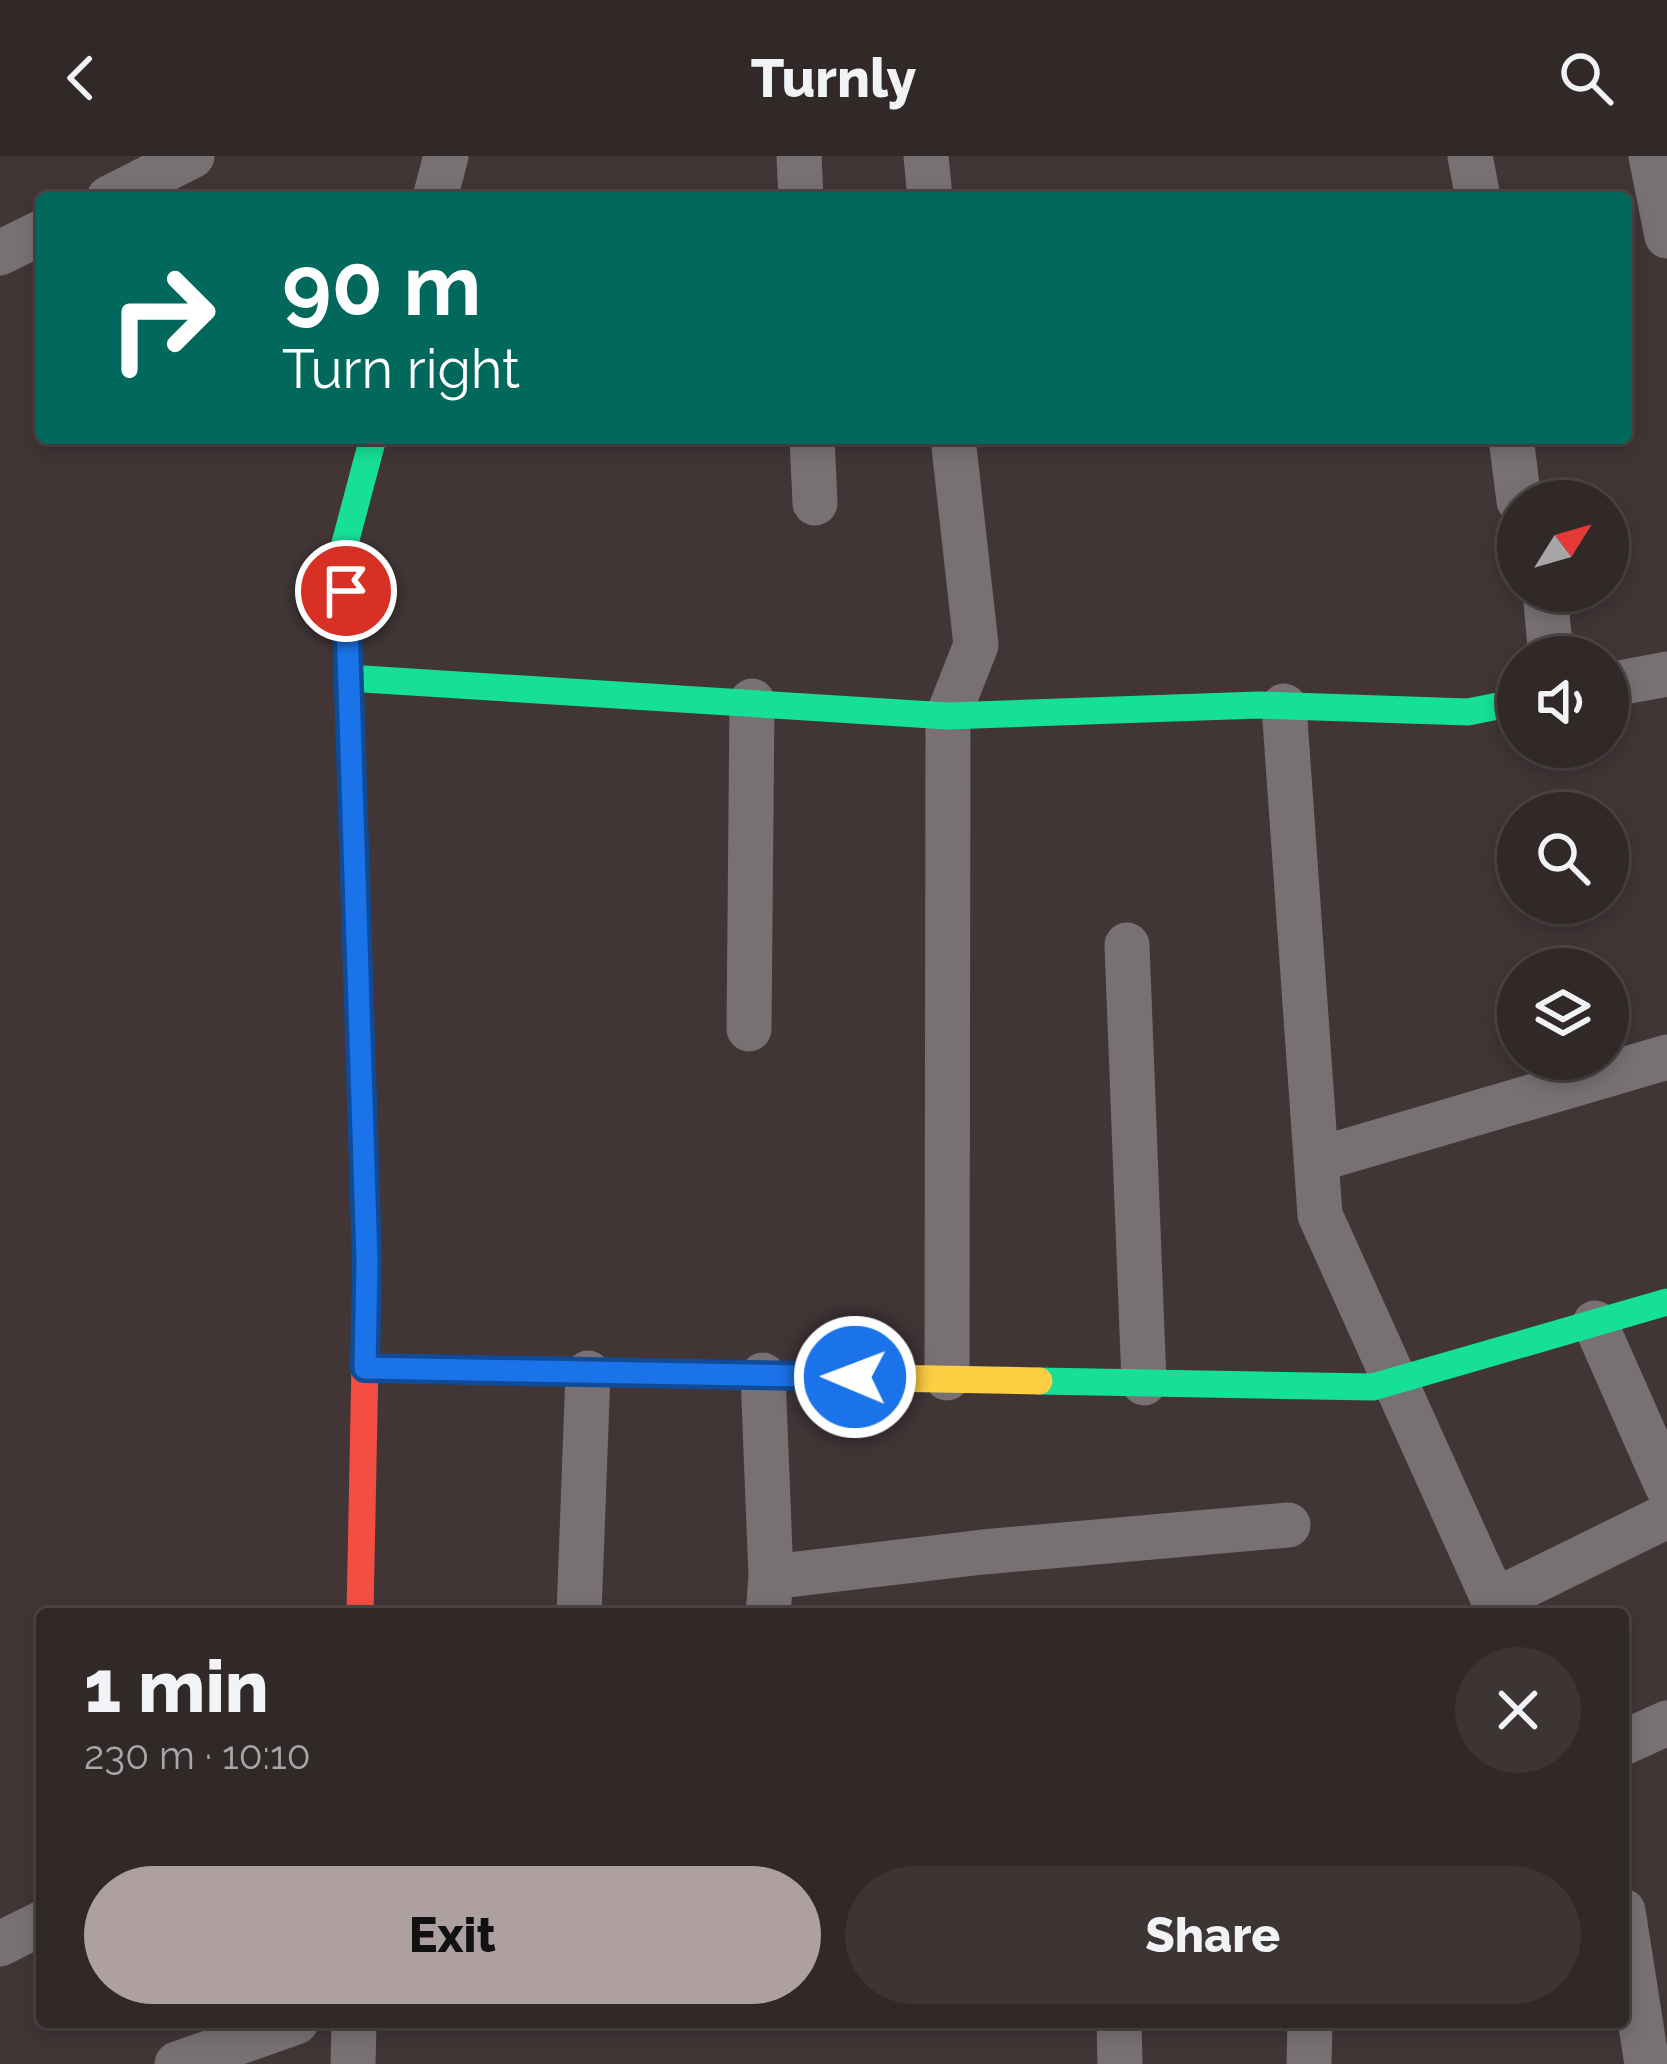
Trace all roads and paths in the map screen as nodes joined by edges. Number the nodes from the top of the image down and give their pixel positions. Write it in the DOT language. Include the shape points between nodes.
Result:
graph roads {
  1 [pos="192,156"];
  2 [pos="446,156"];
  3 [pos="799,156"];
  4 [pos="926,156"];
  5 [pos="1470,156"];
  6 [pos="1651,156"];
  7 [pos="121,192"];
  8 [pos="437,192"];
  9 [pos="801,192"];
  10 [pos="929,192"];
  11 [pos="1477,192"];
  12 [pos="36,235"];
  13 [pos="1667,236"];
  14 [pos="0,253"];
  15 [pos="371,444"];
  16 [pos="812,444"];
  17 [pos="954,444"];
  18 [pos="1512,444"];
  19 [pos="1516,480"];
  20 [pos="815,503"];
  21 [pos="1667,674"];
  22 [pos="348,678"];
  23 [pos="1629,682"];
  24 [pos="752,701"];
  25 [pos="1284,706"];
  26 [pos="1497,706"];
  27 [pos="948,716"];
  28 [pos="1127,945"];
  29 [pos="749,1029"];
  30 [pos="1667,1058"];
  31 [pos="1316,1160"];
  32 [pos="1667,1302"];
  33 [pos="1595,1323"];
  34 [pos="365,1368"];
  35 [pos="589,1373"];
  36 [pos="763,1376"];
  37 [pos="947,1378"];
  38 [pos="1394,1381"];
  39 [pos="1144,1383"];
  40 [pos="1667,1486"];
  41 [pos="1667,1516"];
  42 [pos="1288,1525"];
  43 [pos="770,1595"];
  44 [pos="360,1608"];
  45 [pos="579,1608"];
  46 [pos="1497,1608"];
  47 [pos="1667,1723"];
  48 [pos="1629,1740"];
  49 [pos="36,1926"];
  50 [pos="0,1944"];
  51 [pos="1629,1952"];
  52 [pos="279,2028"];
  53 [pos="354,2028"];
  54 [pos="1119,2028"];
  55 [pos="1310,2028"];
  56 [pos="177,2064"];
  57 [pos="353,2064"];
  58 [pos="1120,2064"];
  59 [pos="1309,2064"];
  60 [pos="1647,2064"];
  1 -- 7 [label="street"];
  2 -- 8 [label="street"];
  3 -- 9 [label="street"];
  4 -- 10 [label="street"];
  5 -- 11 [label="street"];
  6 -- 13 [label="street"];
  12 -- 14 [label="street"];
  15 -- 22 [label="street" via="344,547"];
  16 -- 20 [label="street"];
  17 -- 27 [label="street" via="976,645"];
  18 -- 19 [label="street"];
  21 -- 23 [label="street"];
  22 -- 24 [label="street"];
  22 -- 34 [label="street"];
  24 -- 27 [label="street"];
  24 -- 29 [label="street"];
  25 -- 26 [label="street"];
  25 -- 27 [label="street"];
  25 -- 31 [label="street"];
  27 -- 37 [label="street"];
  28 -- 39 [label="street"];
  30 -- 31 [label="street"];
  31 -- 38 [label="street" via="1320,1215"];
  32 -- 33 [label="street"];
  33 -- 38 [label="street"];
  33 -- 40 [label="street"];
  34 -- 35 [label="street"];
  34 -- 44 [label="street"];
  35 -- 36 [label="street"];
  35 -- 45 [label="street"];
  36 -- 37 [label="street"];
  36 -- 43 [label="street"];
  37 -- 39 [label="street"];
  38 -- 39 [label="street"];
  38 -- 46 [label="street"];
  41 -- 46 [label="street"];
  42 -- 43 [label="street" via="983,1552"];
  47 -- 48 [label="street"];
  49 -- 50 [label="street"];
  51 -- 60 [label="street"];
  52 -- 56 [label="street"];
  53 -- 57 [label="street"];
  54 -- 58 [label="street"];
  55 -- 59 [label="street"];
}
